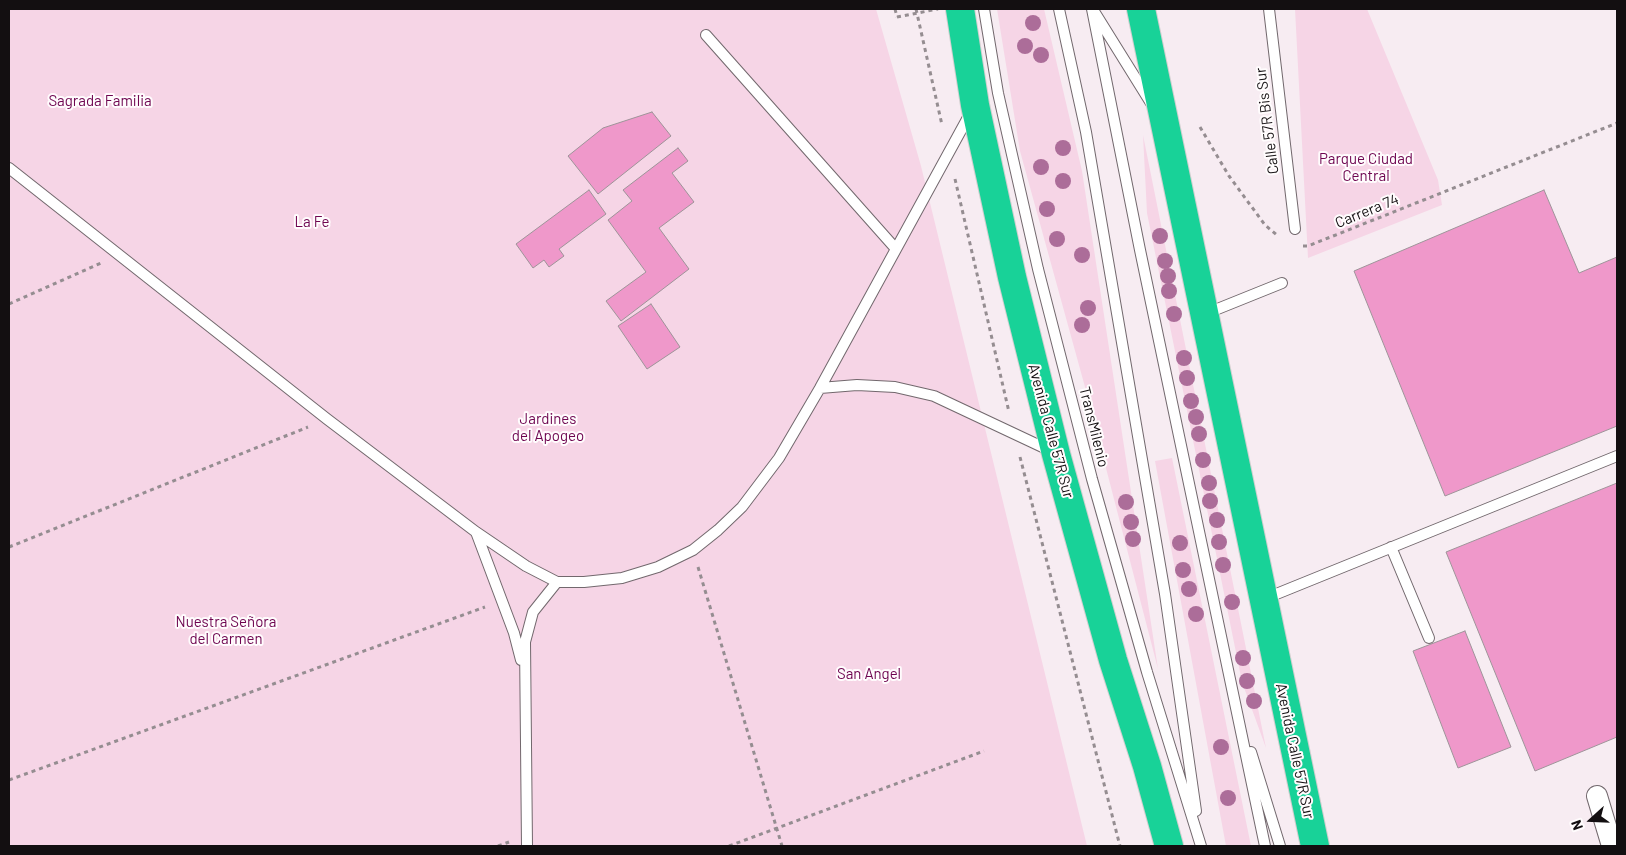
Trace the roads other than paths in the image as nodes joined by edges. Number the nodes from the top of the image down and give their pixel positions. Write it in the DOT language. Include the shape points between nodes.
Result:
graph roads {
  1 [pos="960,9"];
  2 [pos="984,9"];
  3 [pos="1059,9"];
  4 [pos="1092,9"];
  5 [pos="1141,9"];
  6 [pos="1269,9"];
  7 [pos="706,34"];
  8 [pos="975,105"];
  9 [pos="1166,128"];
  10 [pos="9,168"];
  11 [pos="1295,230"];
  12 [pos="896,249"];
  13 [pos="1282,283"];
  14 [pos="1204,314"];
  15 [pos="820,388"];
  16 [pos="1056,454"];
  17 [pos="1617,456"];
  18 [pos="476,532"];
  19 [pos="1392,547"];
  20 [pos="557,582"];
  21 [pos="1263,599"];
  22 [pos="1428,638"];
  23 [pos="524,670"];
  24 [pos="1234,699"];
  25 [pos="1598,796"];
  26 [pos="527,846"];
  27 [pos="1169,846"];
  28 [pos="1202,846"];
  29 [pos="1265,846"];
  30 [pos="1280,846"];
  31 [pos="1315,846"];
  32 [pos="1612,846"];
  1 -- 8 [label="highway, Avenida Calle 57R Sur"];
  2 -- 28 [label="lane, TransMilenio" via="998,93 1038,269 1090,469 1147,672"];
  3 -- 28 [label="lane, TransMilenio" via="1086,132 1165,594"];
  4 -- 9 [label="lane"];
  4 -- 24 [label="lane"];
  5 -- 9 [label="highway, Avenida Calle 57R Sur"];
  6 -- 11 [label="lane, Calle 57R Bis Sur"];
  7 -- 12 [label="lane"];
  8 -- 12 [label="lane"];
  8 -- 16 [label="highway, Avenida Calle 57R Sur" via="1012,277"];
  9 -- 14 [label="highway, Avenida Calle 57R Sur"];
  10 -- 18 [label="lane"];
  12 -- 15 [label="lane"];
  13 -- 14 [label="lane"];
  14 -- 21 [label="highway, Avenida Calle 57R Sur"];
  15 -- 16 [label="lane" via="895,386 934,396"];
  15 -- 20 [label="lane" via="778,458 742,507 693,550 658,567 622,578"];
  16 -- 27 [label="highway, Avenida Calle 57R Sur"];
  17 -- 19 [label="lane"];
  18 -- 20 [label="lane" via="526,566"];
  18 -- 23 [label="lane"];
  19 -- 21 [label="lane"];
  19 -- 22 [label="lane"];
  20 -- 23 [label="lane" via="533,612 525,642"];
  21 -- 31 [label="highway, Avenida Calle 57R Sur"];
  23 -- 26 [label="lane"];
  24 -- 29 [label="lane"];
  24 -- 30 [label="lane"];
  25 -- 32 [label="street"];
}
